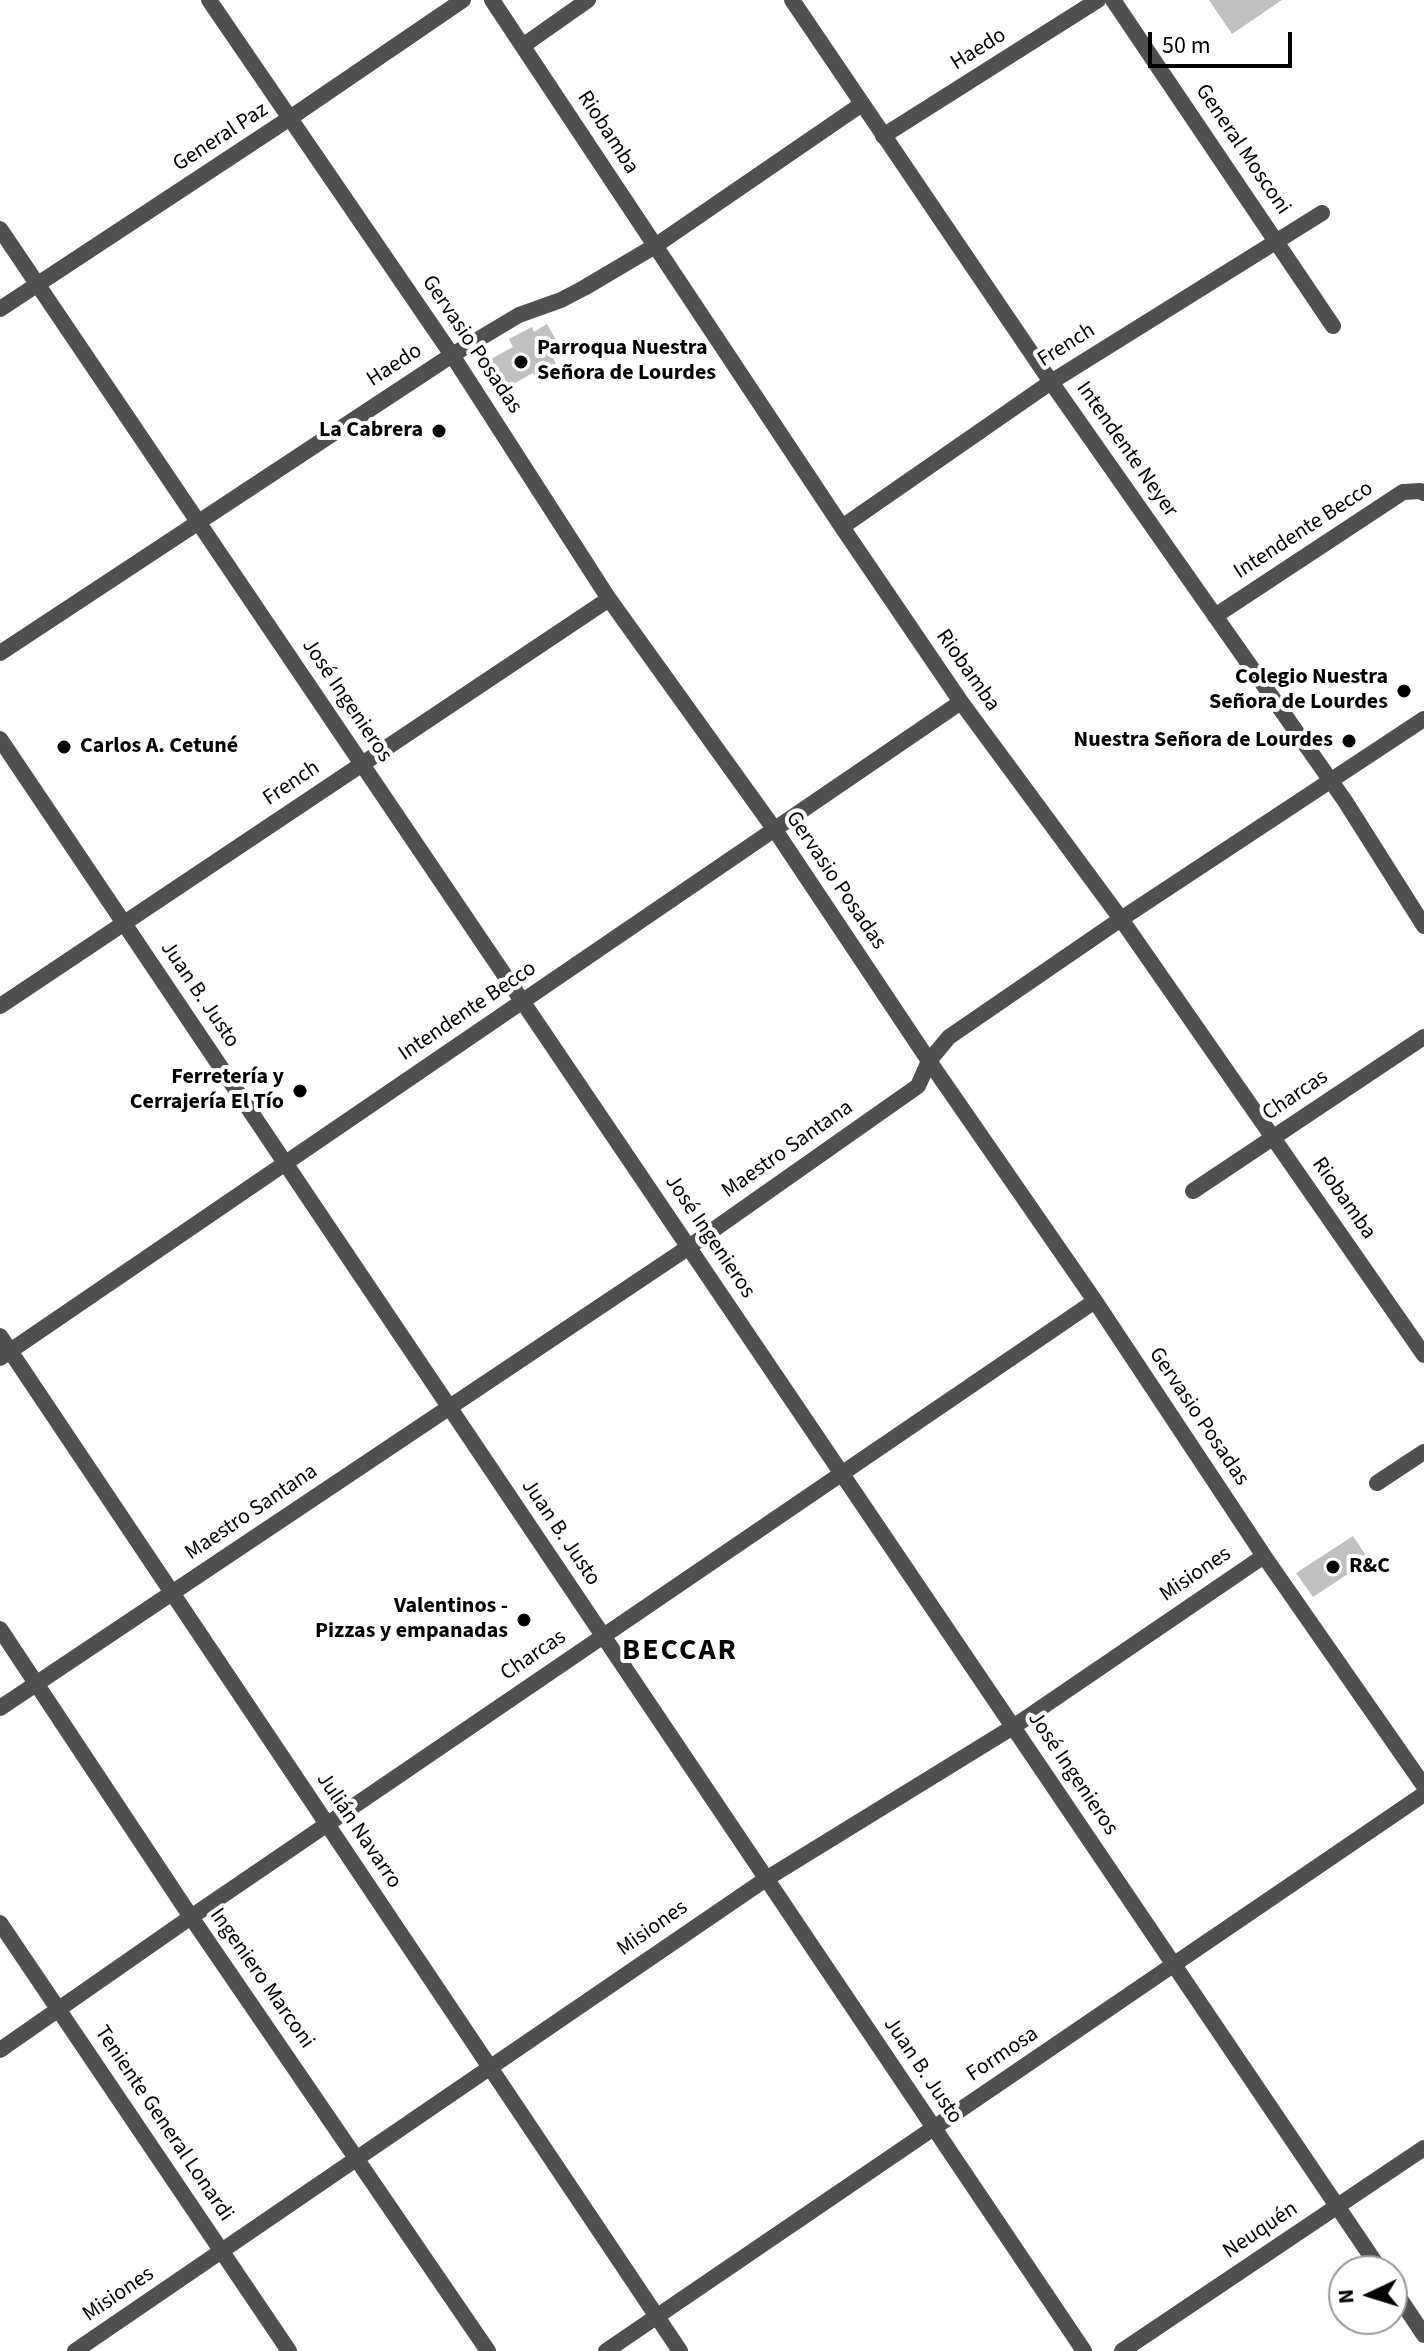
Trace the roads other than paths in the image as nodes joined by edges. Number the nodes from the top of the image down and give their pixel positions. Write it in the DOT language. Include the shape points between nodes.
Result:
graph roads {
  1 [pos="209,0"];
  2 [pos="463,0"];
  3 [pos="492,0"];
  4 [pos="588,0"];
  5 [pos="792,0"];
  6 [pos="1098,0"];
  7 [pos="1113,0"];
  8 [pos="524,45"];
  9 [pos="862,104"];
  10 [pos="290,118"];
  11 [pos="883,136"];
  12 [pos="1322,213"];
  13 [pos="0,229"];
  14 [pos="1277,240"];
  15 [pos="655,246"];
  16 [pos="38,285"];
  17 [pos="0,309"];
  18 [pos="1333,326"];
  19 [pos="452,355"];
  20 [pos="1051,382"];
  21 [pos="1422,492"];
  22 [pos="198,522"];
  23 [pos="842,527"];
  24 [pos="609,599"];
  25 [pos="1215,616"];
  26 [pos="0,653"];
  27 [pos="961,702"];
  28 [pos="1424,719"];
  29 [pos="0,739"];
  30 [pos="362,764"];
  31 [pos="1330,782"];
  32 [pos="775,830"];
  33 [pos="1121,919"];
  34 [pos="124,923"];
  35 [pos="1424,926"];
  36 [pos="523,1001"];
  37 [pos="0,1006"];
  38 [pos="1424,1037"];
  39 [pos="929,1061"];
  40 [pos="1274,1137"];
  41 [pos="285,1163"];
  42 [pos="1193,1191"];
  43 [pos="689,1247"];
  44 [pos="1095,1301"];
  45 [pos="0,1336"];
  46 [pos="5,1354"];
  47 [pos="1424,1355"];
  48 [pos="450,1407"];
  49 [pos="1424,1452"];
  50 [pos="842,1473"];
  51 [pos="1377,1483"];
  52 [pos="1264,1556"];
  53 [pos="172,1593"];
  54 [pos="0,1629"];
  55 [pos="603,1636"];
  56 [pos="37,1683"];
  57 [pos="0,1708"];
  58 [pos="1013,1727"];
  59 [pos="1424,1786"];
  60 [pos="1424,1794"];
  61 [pos="327,1824"];
  62 [pos="766,1879"];
  63 [pos="191,1917"];
  64 [pos="0,1923"];
  65 [pos="1174,1965"];
  66 [pos="60,2010"];
  67 [pos="0,2050"];
  68 [pos="491,2068"];
  69 [pos="934,2128"];
  70 [pos="1424,2148"];
  71 [pos="358,2159"];
  72 [pos="1337,2206"];
  73 [pos="222,2251"];
  74 [pos="1370,2255"];
  75 [pos="1408,2311"];
  76 [pos="657,2317"];
  77 [pos="1424,2335"];
  78 [pos="75,2351"];
  79 [pos="289,2351"];
  80 [pos="488,2351"];
  81 [pos="606,2351"];
  82 [pos="680,2351"];
  83 [pos="1084,2351"];
  84 [pos="1122,2351"];
  1 -- 10 [label="street, Gervasio Posadas"];
  2 -- 10 [label="street, General Paz"];
  3 -- 8 [label="street, Riobamba"];
  4 -- 8 [label="street"];
  5 -- 9 [label="street, Intendente Neyer"];
  6 -- 11 [label="street, Haedo"];
  7 -- 14 [label="street, General Mosconi"];
  8 -- 15 [label="street, Riobamba"];
  9 -- 11 [label="street, Intendente Neyer"];
  9 -- 15 [label="street, Haedo"];
  10 -- 16 [label="street, General Paz"];
  10 -- 19 [label="street, Gervasio Posadas"];
  11 -- 20 [label="street, Intendente Neyer"];
  12 -- 14 [label="street, French"];
  13 -- 16 [label="street, José Ingenieros"];
  14 -- 18 [label="street, General Mosconi"];
  14 -- 20 [label="street, French"];
  15 -- 19 [label="street, Haedo"];
  15 -- 23 [label="street, Riobamba"];
  16 -- 17 [label="street, General Paz"];
  16 -- 22 [label="street, José Ingenieros"];
  19 -- 22 [label="street, Haedo"];
  19 -- 24 [label="street, Gervasio Posadas"];
  20 -- 23 [label="street, French"];
  20 -- 25 [label="street, Intendente Neyer"];
  21 -- 25 [label="street, Intendente Becco" via="1403,492"];
  22 -- 26 [label="street, Haedo"];
  22 -- 30 [label="street, José Ingenieros"];
  23 -- 27 [label="street, Riobamba"];
  24 -- 30 [label="street, French"];
  24 -- 32 [label="street, Gervasio Posadas"];
  25 -- 31 [label="street, Intendente Neyer"];
  27 -- 32 [label="street, Intendente Becco"];
  27 -- 33 [label="street, Riobamba"];
  28 -- 31 [label="street, Maestro Santana"];
  29 -- 34 [label="street, Juan B. Justo"];
  30 -- 34 [label="street, French"];
  30 -- 36 [label="street, José Ingenieros"];
  31 -- 33 [label="street, Maestro Santana"];
  31 -- 35 [label="street, Intendente Neyer"];
  32 -- 36 [label="street, Intendente Becco"];
  32 -- 39 [label="street, Gervasio Posadas"];
  33 -- 39 [label="street, Maestro Santana" via="949,1037"];
  33 -- 40 [label="street, Riobamba"];
  34 -- 37 [label="street, French"];
  34 -- 41 [label="street, Juan B. Justo"];
  36 -- 41 [label="street, Intendente Becco"];
  36 -- 43 [label="street, José Ingenieros"];
  38 -- 40 [label="street, Charcas"];
  39 -- 43 [label="street, Maestro Santana" via="918,1086"];
  39 -- 44 [label="street, Gervasio Posadas"];
  40 -- 42 [label="street, Charcas"];
  40 -- 47 [label="street, Riobamba"];
  41 -- 46 [label="street, Intendente Becco"];
  41 -- 48 [label="street, Juan B. Justo"];
  43 -- 48 [label="street, Maestro Santana"];
  43 -- 50 [label="street, José Ingenieros"];
  44 -- 50 [label="street, Charcas"];
  44 -- 52 [label="street, Gervasio Posadas"];
  45 -- 46 [label="street, Julián Navarro"];
  46 -- 53 [label="street, Julián Navarro"];
  48 -- 53 [label="street, Maestro Santana"];
  48 -- 55 [label="street, Juan B. Justo"];
  49 -- 51 [label="street"];
  50 -- 55 [label="street, Charcas"];
  50 -- 58 [label="street, José Ingenieros"];
  52 -- 58 [label="street, Misiones"];
  52 -- 59 [label="street, Gervasio Posadas"];
  53 -- 56 [label="street, Maestro Santana"];
  53 -- 61 [label="street, Julián Navarro"];
  54 -- 56 [label="street, Ingeniero Marconi"];
  55 -- 61 [label="street, Charcas"];
  55 -- 62 [label="street, Juan B. Justo"];
  56 -- 57 [label="street, Maestro Santana"];
  56 -- 63 [label="street, Ingeniero Marconi"];
  58 -- 62 [label="street, Misiones"];
  58 -- 65 [label="street, José Ingenieros"];
  60 -- 65 [label="street, Formosa"];
  61 -- 63 [label="street, Charcas"];
  61 -- 68 [label="street, Julián Navarro"];
  62 -- 68 [label="street, Misiones"];
  62 -- 69 [label="street, Juan B. Justo"];
  63 -- 66 [label="street, Charcas"];
  63 -- 71 [label="street, Ingeniero Marconi"];
  64 -- 66 [label="street, Teniente General Lonardi"];
  65 -- 69 [label="street, Formosa"];
  65 -- 72 [label="street, José Ingenieros"];
  66 -- 67 [label="street, Charcas"];
  66 -- 73 [label="street, Teniente General Lonardi"];
  68 -- 71 [label="street, Misiones"];
  68 -- 76 [label="street, Julián Navarro"];
  69 -- 76 [label="street, Formosa"];
  69 -- 83 [label="street, Juan B. Justo"];
  70 -- 72 [label="street, Neuquén"];
  71 -- 73 [label="street, Misiones"];
  71 -- 80 [label="street, Ingeniero Marconi"];
  72 -- 74 [label="street, José Ingenieros"];
  72 -- 84 [label="street, Neuquén"];
  73 -- 78 [label="street, Misiones"];
  73 -- 79 [label="street, Teniente General Lonardi"];
  75 -- 77 [label="street"];
  76 -- 81 [label="street, Formosa"];
  76 -- 82 [label="street, Julián Navarro"];
}
